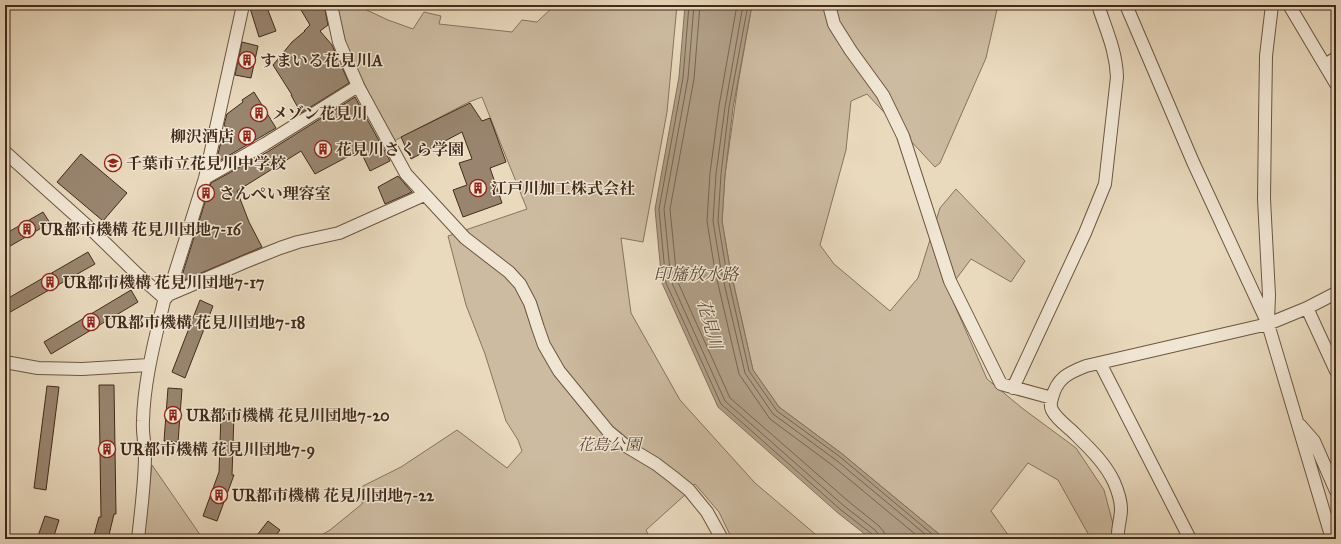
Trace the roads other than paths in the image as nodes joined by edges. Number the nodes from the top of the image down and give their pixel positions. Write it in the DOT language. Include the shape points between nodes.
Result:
graph roads {
  1 [pos="243,5"];
  2 [pos="331,5"];
  3 [pos="829,5"];
  4 [pos="1098,5"];
  5 [pos="1126,5"];
  6 [pos="1272,5"];
  7 [pos="1289,5"];
  8 [pos="1336,58"];
  9 [pos="1325,65"];
  10 [pos="1336,84"];
  11 [pos="358,86"];
  12 [pos="5,152"];
  13 [pos="205,178"];
  14 [pos="424,195"];
  15 [pos="1336,293"];
  16 [pos="166,298"];
  17 [pos="1307,308"];
  18 [pos="1268,324"];
  19 [pos="5,362"];
  20 [pos="1100,363"];
  21 [pos="149,365"];
  22 [pos="1336,371"];
  23 [pos="1013,388"];
  24 [pos="1052,398"];
  25 [pos="1297,421"];
  26 [pos="1336,491"];
  27 [pos="138,539"];
  28 [pos="722,539"];
  29 [pos="1118,539"];
  30 [pos="1190,539"];
  31 [pos="1332,539"];
  1 -- 13 [label="street"];
  2 -- 11 [label="street" via="339,42"];
  3 -- 23 [label="street" via="834,24 883,95 903,136 950,281 1001,384"];
  4 -- 23 [label="street" via="1116,61 1105,184"];
  5 -- 18 [label="street" via="1193,162"];
  6 -- 18 [label="street" via="1266,56 1264,199"];
  7 -- 9 [label="street"];
  8 -- 9 [label="street"];
  9 -- 10 [label="street"];
  11 -- 13 [label="street"];
  11 -- 14 [label="street" via="406,174"];
  12 -- 16 [label="street"];
  13 -- 16 [label="street"];
  14 -- 16 [label="street" via="339,233 280,248"];
  14 -- 28 [label="street" via="465,238 509,272 520,284 530,303 544,345 559,371 608,431 689,490 707,512"];
  15 -- 17 [label="street"];
  16 -- 21 [label="street"];
  17 -- 18 [label="street"];
  17 -- 22 [label="street"];
  18 -- 20 [label="street"];
  18 -- 25 [label="street"];
  19 -- 21 [label="street" via="38,368 82,369"];
  20 -- 24 [label="street" via="1072,371 1063,377"];
  20 -- 30 [label="street"];
  21 -- 27 [label="street" via="142,422 145,454"];
  23 -- 24 [label="street"];
  24 -- 29 [label="street" via="1051,409 1098,456 1114,482 1121,508"];
  25 -- 26 [label="street" via="1314,441"];
  25 -- 31 [label="street"];
}
